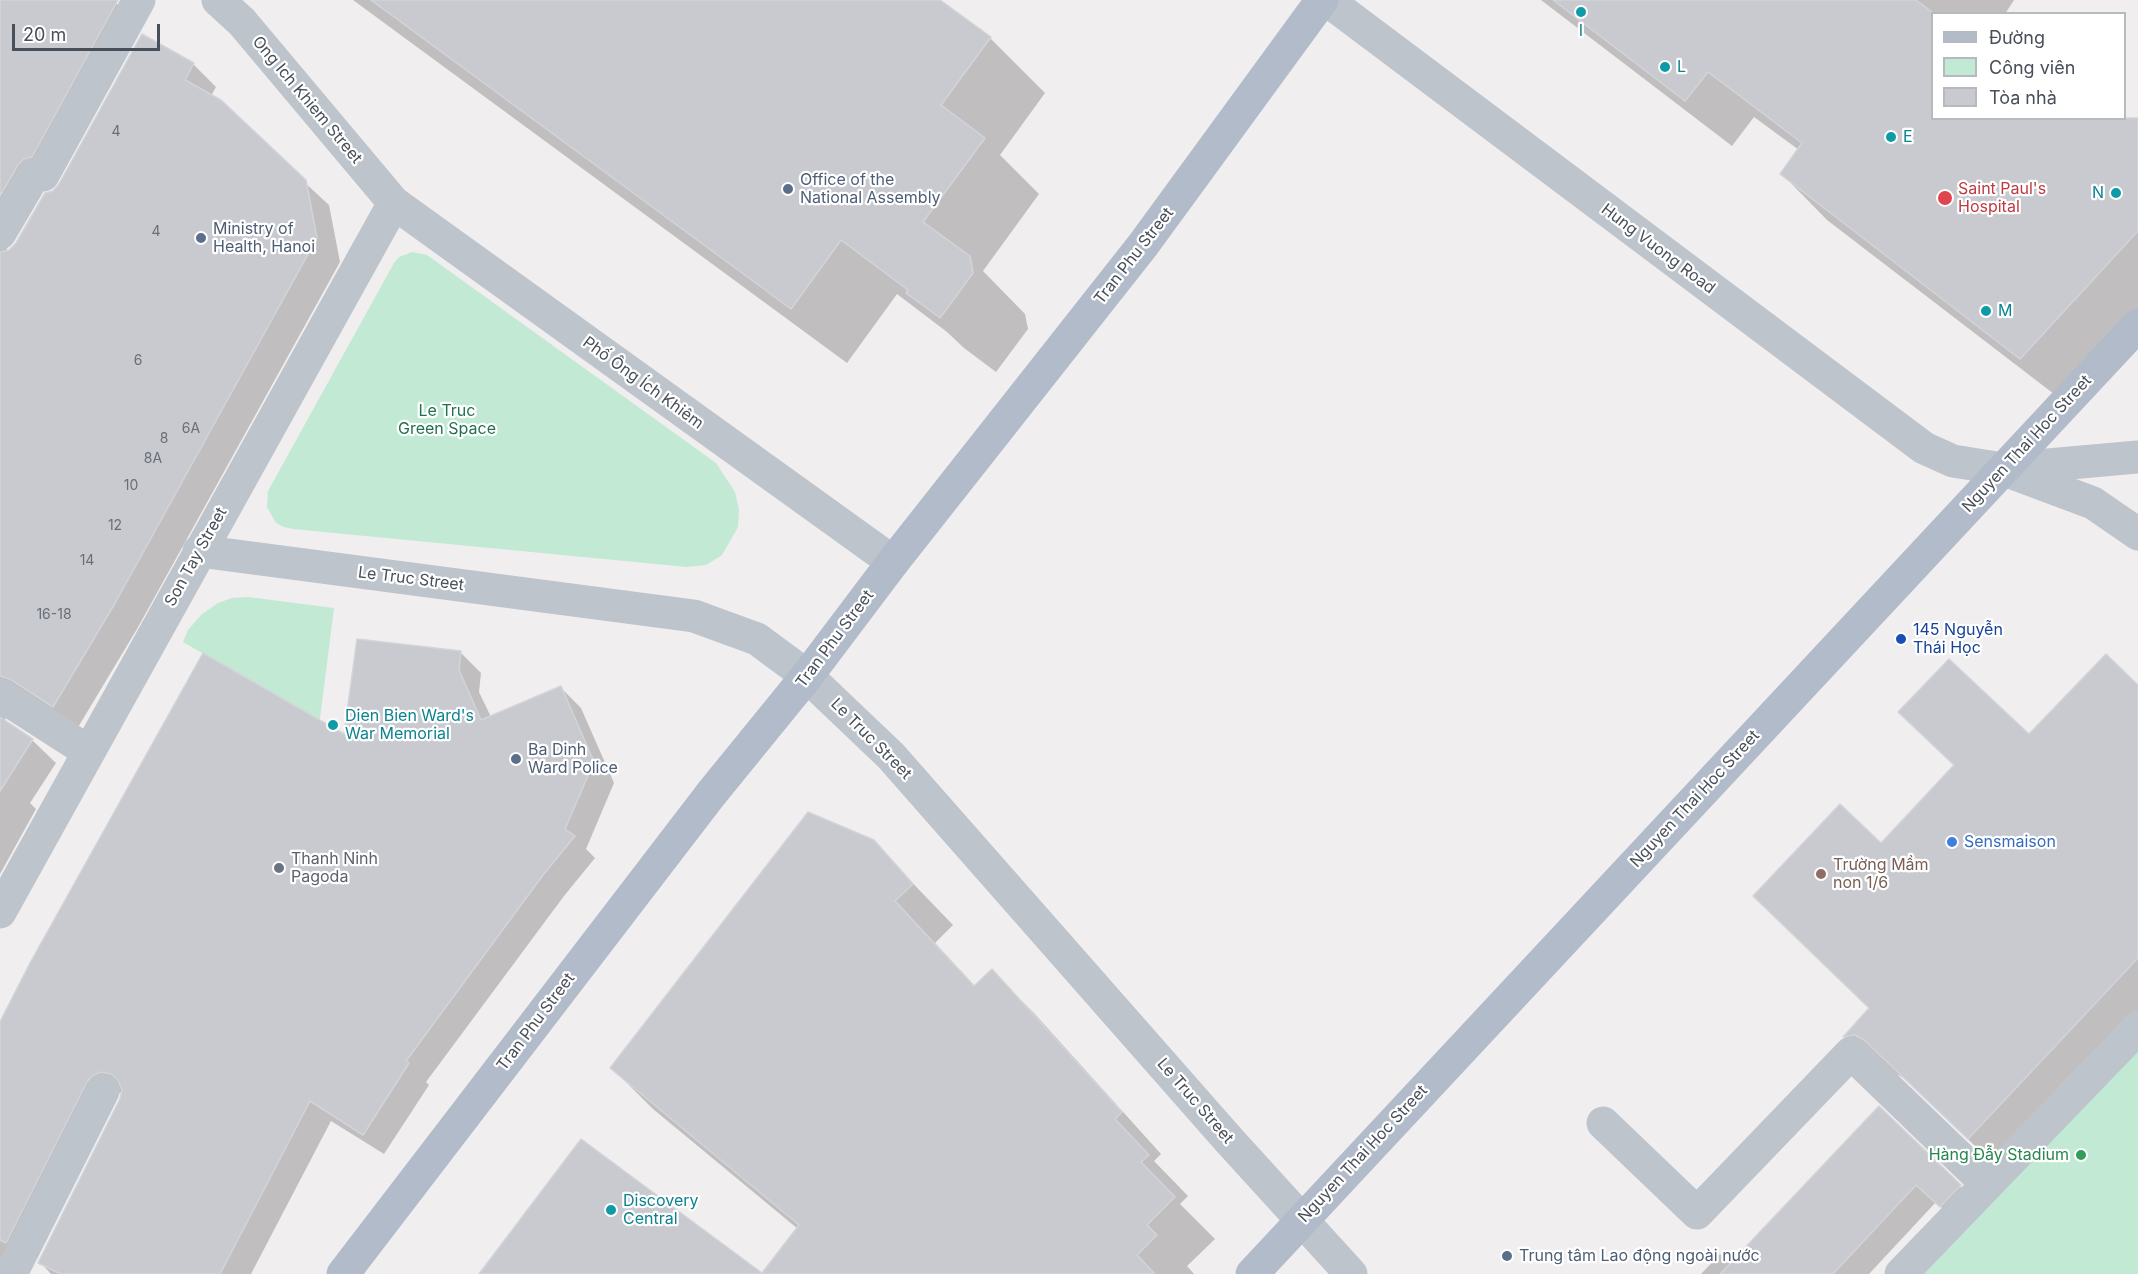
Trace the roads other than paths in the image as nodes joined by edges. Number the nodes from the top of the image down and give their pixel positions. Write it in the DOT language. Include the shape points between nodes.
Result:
graph roads {
  1 [pos="139,0"];
  2 [pos="218,0"];
  3 [pos="1322,0"];
  4 [pos="1327,0"];
  5 [pos="394,203"];
  6 [pos="0,233"];
  7 [pos="2138,325"];
  8 [pos="2138,457"];
  9 [pos="2003,470"];
  10 [pos="2138,534"];
  11 [pos="200,551"];
  12 [pos="893,562"];
  13 [pos="807,676"];
  14 [pos="0,695"];
  15 [pos="89,752"];
  16 [pos="0,912"];
  17 [pos="2138,1028"];
  18 [pos="103,1091"];
  19 [pos="1603,1123"];
  20 [pos="1987,1184"];
  21 [pos="1301,1221"];
  22 [pos="11,1271"];
  23 [pos="343,1274"];
  24 [pos="1252,1274"];
  25 [pos="1351,1274"];
  26 [pos="1901,1274"];
  1 -- 6 [label="street" via="43,175 34,175"];
  2 -- 5 [label="street, Ong Ich Khiem Street" via="242,22"];
  3 -- 12 [label="main road, Tran Phu Street" via="1143,245"];
  4 -- 9 [label="street, Hung Vuong Road" via="1924,448 1953,461"];
  5 -- 11 [label="street, Son Tay Street"];
  5 -- 12 [label="street, Phố Ông Ích Khiêm"];
  7 -- 9 [label="main road, Nguyen Thai Hoc Street"];
  8 -- 9 [label="street"];
  9 -- 10 [label="street" via="2093,503"];
  9 -- 21 [label="main road, Nguyen Thai Hoc Street"];
  11 -- 13 [label="street, Le Truc Street" via="694,616 758,639"];
  11 -- 15 [label="street, Son Tay Street"];
  12 -- 13 [label="main road, Tran Phu Street"];
  13 -- 21 [label="street, Le Truc Street" via="891,756"];
  13 -- 23 [label="main road, Tran Phu Street" via="711,794"];
  14 -- 15 [label="street"];
  15 -- 16 [label="street, Son Tay Street"];
  17 -- 20 [label="street"];
  18 -- 22 [label="street"];
  19 -- 20 [label="street" via="1697,1214 1851,1053"];
  20 -- 26 [label="street"];
  21 -- 24 [label="main road, Nguyen Thai Hoc Street"];
  21 -- 25 [label="street, Le Truc Street"];
}
